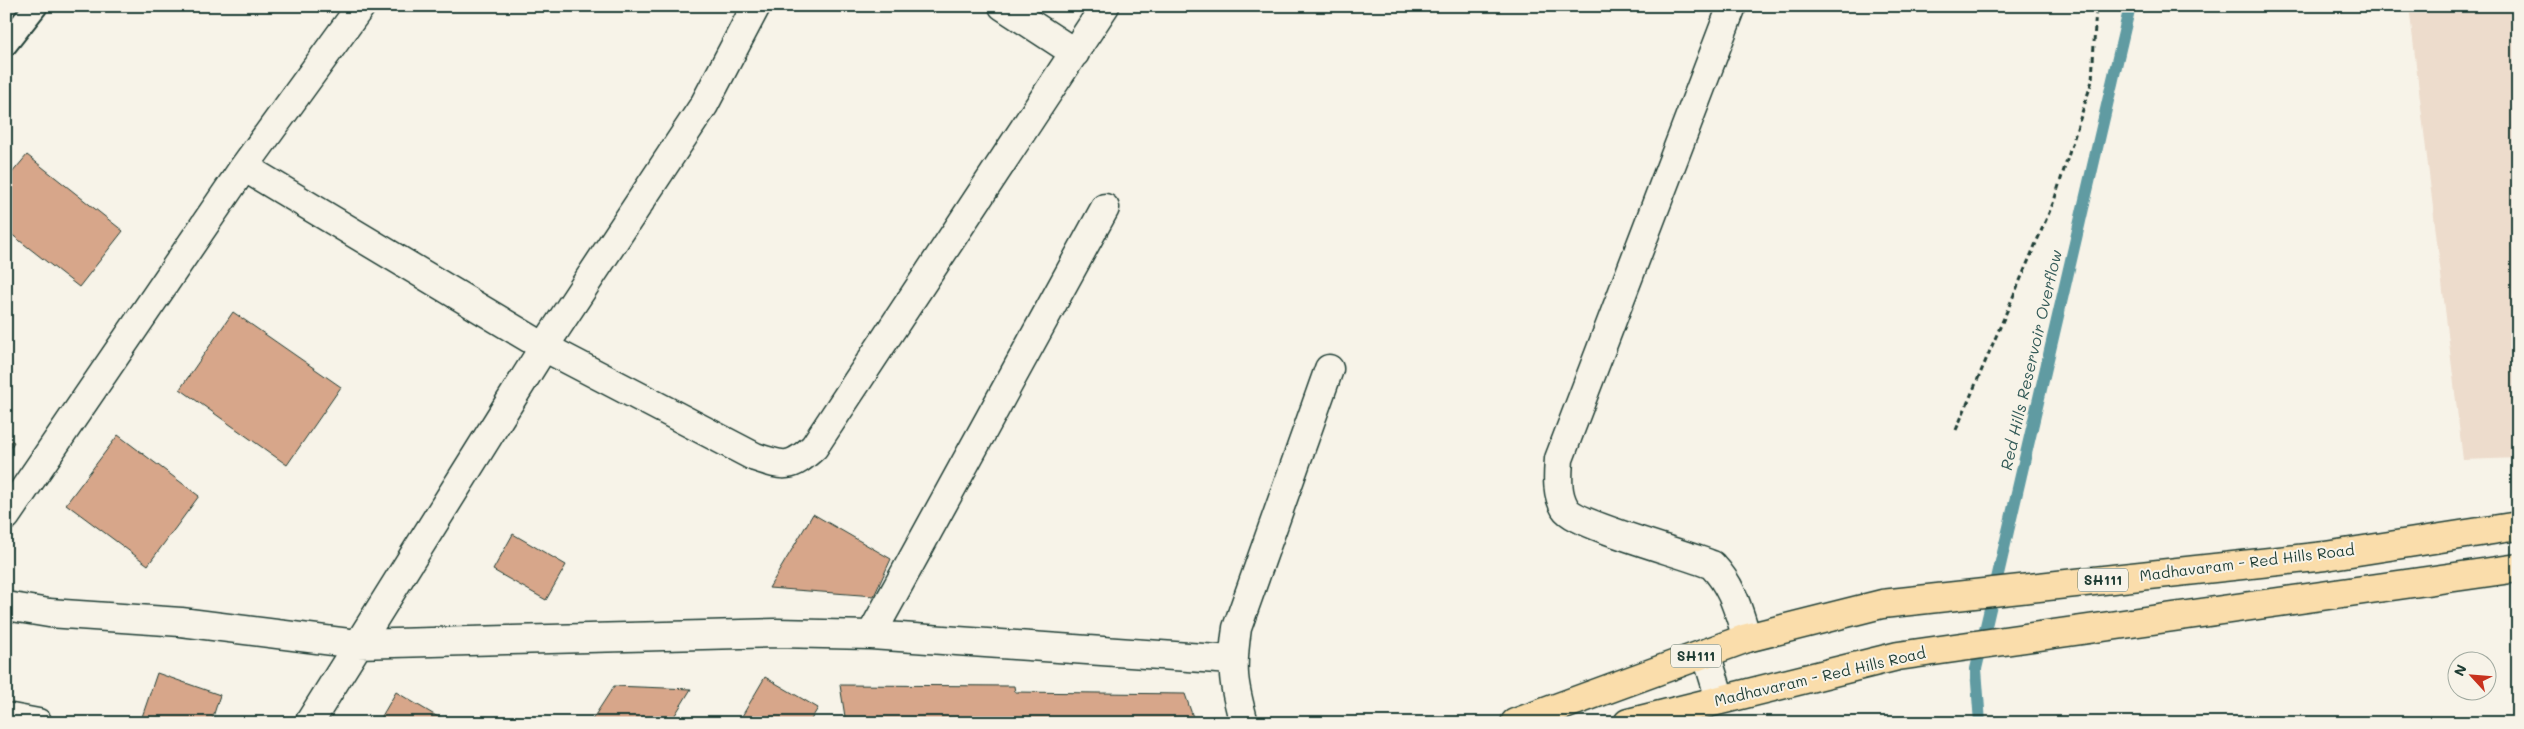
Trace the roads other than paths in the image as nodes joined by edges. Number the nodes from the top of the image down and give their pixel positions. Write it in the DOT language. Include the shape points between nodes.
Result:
graph roads {
  1 [pos="36,6"];
  2 [pos="360,6"];
  3 [pos="756,6"];
  4 [pos="1003,6"];
  5 [pos="1105,6"];
  6 [pos="1732,6"];
  7 [pos="6,44"];
  8 [pos="1076,53"];
  9 [pos="244,167"];
  10 [pos="1106,208"];
  11 [pos="544,347"];
  12 [pos="1329,369"];
  13 [pos="6,516"];
  14 [pos="2518,526"];
  15 [pos="2518,568"];
  16 [pos="6,606"];
  17 [pos="871,635"];
  18 [pos="1747,638"];
  19 [pos="357,644"];
  20 [pos="1706,652"];
  21 [pos="1232,660"];
  22 [pos="1720,699"];
  23 [pos="6,717"];
  24 [pos="38,723"];
  25 [pos="309,723"];
  26 [pos="1244,723"];
  27 [pos="1515,723"];
  28 [pos="1628,723"];
  1 -- 7 [label="lane"];
  2 -- 9 [label="street"];
  3 -- 11 [label="street" via="704,105"];
  4 -- 8 [label="street"];
  5 -- 8 [label="street"];
  6 -- 18 [label="street" via="1559,459 1558,490 1565,509 1585,522 1712,565 1729,586"];
  8 -- 11 [label="street" via="814,447 796,463 778,465 755,457"];
  9 -- 11 [label="street"];
  9 -- 13 [label="street"];
  10 -- 17 [label="street"];
  11 -- 19 [label="street"];
  12 -- 21 [label="street" via="1237,628"];
  14 -- 18 [label="main road, Madhavaram - Red Hills Road / SH111" via="2325,556 1882,604"];
  15 -- 22 [label="main road, Madhavaram - Red Hills Road" via="1898,656"];
  16 -- 19 [label="street" via="49,613 181,622"];
  17 -- 19 [label="street" via="776,633"];
  17 -- 21 [label="street"];
  18 -- 20 [label="main road, Madhavaram - Red Hills Road / SH111"];
  19 -- 25 [label="street"];
  20 -- 22 [label="street"];
  20 -- 27 [label="main road, Madhavaram - Red Hills Road / SH111"];
  21 -- 26 [label="street" via="1233,683"];
  22 -- 28 [label="main road, Madhavaram - Red Hills Road"];
  23 -- 24 [label="street"];
}
